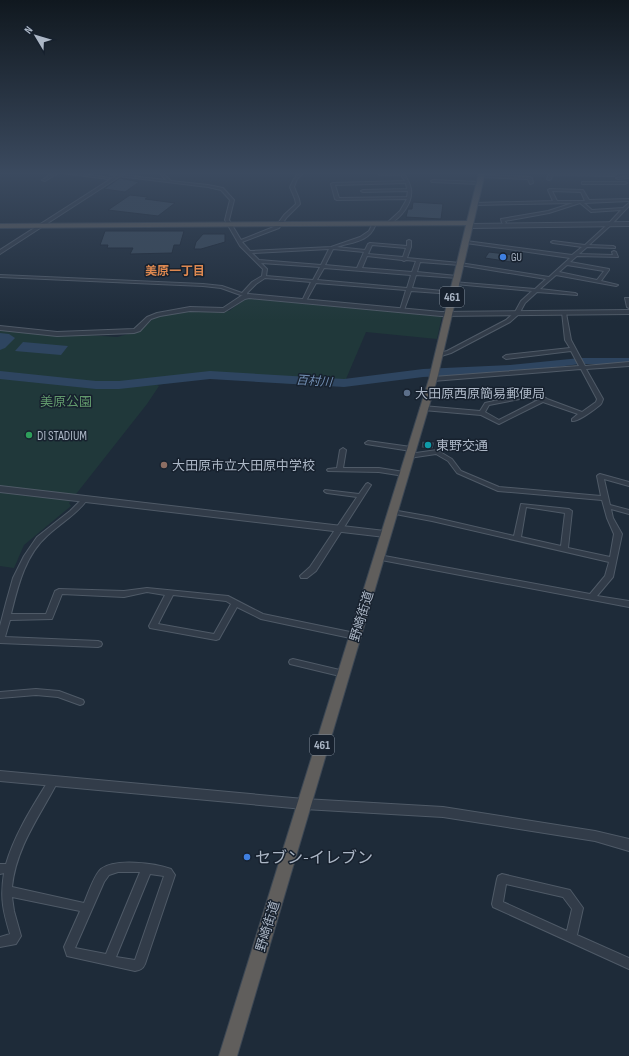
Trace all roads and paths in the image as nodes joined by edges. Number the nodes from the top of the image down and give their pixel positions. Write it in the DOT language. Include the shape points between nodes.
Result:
graph roads {
  1 [pos="42,222"];
  2 [pos="42,222"];
  3 [pos="229,222"];
  4 [pos="281,222"];
  5 [pos="389,223"];
  6 [pos="504,223"];
  7 [pos="611,223"];
  8 [pos="629,223"];
  9 [pos="470,224"];
  10 [pos="279,225"];
  11 [pos="232,226"];
  12 [pos="373,226"];
  13 [pos="35,227"];
  14 [pos="0,228"];
  15 [pos="241,241"];
  16 [pos="409,241"];
  17 [pos="466,242"];
  18 [pos="553,242"];
  19 [pos="0,246"];
  20 [pos="586,246"];
  21 [pos="408,247"];
  22 [pos="332,248"];
  23 [pos="0,252"];
  24 [pos="248,252"];
  25 [pos="366,253"];
  26 [pos="575,256"];
  27 [pos="404,260"];
  28 [pos="259,261"];
  29 [pos="418,261"];
  30 [pos="460,264"];
  31 [pos="566,264"];
  32 [pos="323,266"];
  33 [pos="359,269"];
  34 [pos="555,273"];
  35 [pos="414,274"];
  36 [pos="2,277"];
  37 [pos="264,277"];
  38 [pos="549,278"];
  39 [pos="456,280"];
  40 [pos="0,281"];
  41 [pos="314,281"];
  42 [pos="598,282"];
  43 [pos="616,285"];
  44 [pos="409,290"];
  45 [pos="535,291"];
  46 [pos="453,293"];
  47 [pos="575,294"];
  48 [pos="246,296"];
  49 [pos="627,299"];
  50 [pos="304,301"];
  51 [pos="629,307"];
  52 [pos="402,310"];
  53 [pos="629,312"];
  54 [pos="448,313"];
  55 [pos="517,313"];
  56 [pos="564,313"];
  57 [pos="0,328"];
  58 [pos="572,350"];
  59 [pos="438,355"];
  60 [pos="506,357"];
  61 [pos="629,364"];
  62 [pos="582,367"];
  63 [pos="434,374"];
  64 [pos="544,400"];
  65 [pos="423,408"];
  66 [pos="482,413"];
  67 [pos="583,414"];
  68 [pos="574,420"];
  69 [pos="368,443"];
  70 [pos="343,450"];
  71 [pos="410,453"];
  72 [pos="340,469"];
  73 [pos="330,470"];
  74 [pos="404,474"];
  75 [pos="629,484"];
  76 [pos="368,485"];
  77 [pos="0,489"];
  78 [pos="327,491"];
  79 [pos="361,496"];
  80 [pos="604,498"];
  81 [pos="84,500"];
  82 [pos="606,506"];
  83 [pos="392,512"];
  84 [pos="629,512"];
  85 [pos="340,528"];
  86 [pos="385,534"];
  87 [pos="517,539"];
  88 [pos="564,550"];
  89 [pos="379,557"];
  90 [pos="612,560"];
  91 [pos="304,576"];
  92 [pos="170,592"];
  93 [pos="592,597"];
  94 [pos="235,603"];
  95 [pos="629,604"];
  96 [pos="8,617"];
  97 [pos="355,636"];
  98 [pos="0,640"];
  99 [pos="98,644"];
  100 [pos="293,662"];
  101 [pos="344,674"];
  102 [pos="0,695"];
  103 [pos="80,702"];
  104 [pos="0,776"];
  105 [pos="53,781"];
  106 [pos="304,804"];
  107 [pos="629,845"];
  108 [pos="5,868"];
  109 [pos="147,868"];
  110 [pos="7,891"];
  111 [pos="87,908"];
  112 [pos="571,938"];
  113 [pos="0,942"];
  114 [pos="109,960"];
  115 [pos="629,964"];
  116 [pos="228,1056"];
  1 -- 13 [label="street"];
  2 -- 13 [label="street"];
  3 -- 11 [label="street"];
  4 -- 10 [label="street"];
  5 -- 9 [label="highway"];
  5 -- 10 [label="highway"];
  6 -- 7 [label="street"];
  6 -- 9 [label="street"];
  7 -- 8 [label="street"];
  7 -- 9 [label="street"];
  7 -- 20 [label="street"];
  9 -- 12 [label="highway"];
  9 -- 17 [label="highway, 野崎街道 / 461"];
  10 -- 11 [label="highway"];
  10 -- 12 [label="highway"];
  10 -- 15 [label="street"];
  11 -- 13 [label="highway"];
  11 -- 15 [label="street"];
  12 -- 22 [label="street" via="364,237 340,243"];
  13 -- 14 [label="highway"];
  13 -- 19 [label="street"];
  13 -- 23 [label="street"];
  15 -- 24 [label="street"];
  16 -- 21 [label="street"];
  17 -- 26 [label="street"];
  17 -- 30 [label="highway, 野崎街道 / 461"];
  18 -- 20 [label="street"];
  20 -- 26 [label="street"];
  20 -- 26 [label="street" via="613,250 616,256"];
  21 -- 25 [label="street" via="370,244"];
  21 -- 27 [label="street"];
  22 -- 24 [label="street"];
  22 -- 25 [label="street"];
  22 -- 32 [label="street"];
  24 -- 28 [label="street"];
  25 -- 27 [label="street"];
  25 -- 33 [label="street"];
  26 -- 31 [label="street"];
  27 -- 29 [label="street"];
  28 -- 32 [label="street"];
  28 -- 37 [label="street" via="265,269"];
  29 -- 30 [label="street"];
  29 -- 35 [label="street"];
  30 -- 38 [label="street"];
  30 -- 39 [label="highway, 野崎街道 / 461"];
  31 -- 34 [label="street"];
  31 -- 42 [label="street" via="607,270"];
  32 -- 33 [label="street"];
  32 -- 41 [label="street"];
  33 -- 35 [label="street"];
  34 -- 38 [label="street"];
  34 -- 42 [label="street"];
  35 -- 39 [label="street"];
  35 -- 44 [label="street"];
  36 -- 40 [label="street"];
  36 -- 48 [label="street" via="203,285 222,287"];
  37 -- 41 [label="street"];
  37 -- 48 [label="street" via="244,293"];
  38 -- 45 [label="street"];
  39 -- 45 [label="street"];
  39 -- 46 [label="highway, 野崎街道 / 461"];
  41 -- 44 [label="street"];
  41 -- 50 [label="street"];
  42 -- 43 [label="street"];
  44 -- 46 [label="street"];
  44 -- 52 [label="street"];
  45 -- 47 [label="street"];
  45 -- 55 [label="street" via="523,302"];
  46 -- 54 [label="highway, 野崎街道 / 461"];
  48 -- 50 [label="street"];
  48 -- 57 [label="street" via="224,310 190,309 160,314 149,318 136,331 129,332 57,334"];
  49 -- 51 [label="street"];
  50 -- 52 [label="street"];
  52 -- 54 [label="street"];
  53 -- 56 [label="street"];
  54 -- 55 [label="street"];
  54 -- 59 [label="highway, 野崎街道 / 461"];
  55 -- 56 [label="street"];
  55 -- 59 [label="street" via="508,321 449,352"];
  56 -- 58 [label="street"];
  58 -- 60 [label="street"];
  58 -- 62 [label="street"];
  59 -- 63 [label="highway, 野崎街道 / 461"];
  61 -- 62 [label="street"];
  62 -- 63 [label="street"];
  62 -- 67 [label="street" via="600,400"];
  63 -- 65 [label="highway, 野崎街道 / 461"];
  64 -- 66 [label="street" via="525,396 487,404"];
  64 -- 66 [label="street" via="499,422"];
  64 -- 67 [label="street"];
  65 -- 66 [label="street"];
  65 -- 71 [label="highway, 野崎街道 / 461"];
  67 -- 68 [label="street"];
  69 -- 71 [label="street"];
  70 -- 72 [label="street"];
  71 -- 74 [label="highway, 野崎街道 / 461"];
  71 -- 80 [label="street" via="437,452 450,460 459,472 498,489"];
  72 -- 73 [label="street"];
  72 -- 74 [label="street" via="379,470"];
  74 -- 83 [label="highway, 野崎街道 / 461"];
  75 -- 80 [label="street" via="600,476"];
  76 -- 79 [label="street"];
  77 -- 81 [label="street"];
  78 -- 79 [label="street"];
  79 -- 85 [label="street"];
  80 -- 82 [label="street"];
  81 -- 85 [label="street"];
  81 -- 96 [label="street" via="78,508 45,534 32,549 19,571"];
  82 -- 84 [label="street"];
  82 -- 90 [label="street" via="618,534"];
  83 -- 86 [label="highway, 野崎街道 / 461"];
  83 -- 87 [label="street"];
  85 -- 86 [label="street"];
  85 -- 91 [label="street" via="313,569"];
  86 -- 89 [label="highway, 野崎街道 / 461"];
  87 -- 88 [label="street"];
  87 -- 88 [label="street" via="523,505 569,511"];
  88 -- 90 [label="street"];
  89 -- 93 [label="street"];
  89 -- 97 [label="highway, 野崎街道 / 461"];
  90 -- 93 [label="street" via="609,577"];
  92 -- 94 [label="street" via="228,599"];
  92 -- 94 [label="street" via="153,626 216,637"];
  92 -- 96 [label="street" via="59,592 49,618"];
  93 -- 95 [label="street"];
  94 -- 97 [label="street" via="261,616"];
  96 -- 98 [label="street"];
  97 -- 101 [label="highway, 野崎街道 / 461"];
  98 -- 99 [label="street"];
  100 -- 101 [label="street"];
  101 -- 106 [label="highway, 野崎街道 / 461"];
  102 -- 103 [label="street" via="36,692 59,694"];
  104 -- 105 [label="street"];
  105 -- 106 [label="street"];
  105 -- 108 [label="street"];
  106 -- 107 [label="street" via="443,812 595,836"];
  106 -- 116 [label="highway, 野崎街道 / 461"];
  108 -- 110 [label="street"];
  109 -- 111 [label="street" via="113,868 104,873"];
  109 -- 114 [label="street"];
  109 -- 114 [label="street" via="170,875 139,964 134,966"];
  110 -- 111 [label="street"];
  110 -- 113 [label="street" via="7,904 16,936 12,940"];
  111 -- 114 [label="street" via="70,947 71,952"];
  112 -- 112 [label="street" via="497,904 502,879 566,893 578,908"];
  112 -- 115 [label="street"];
}
